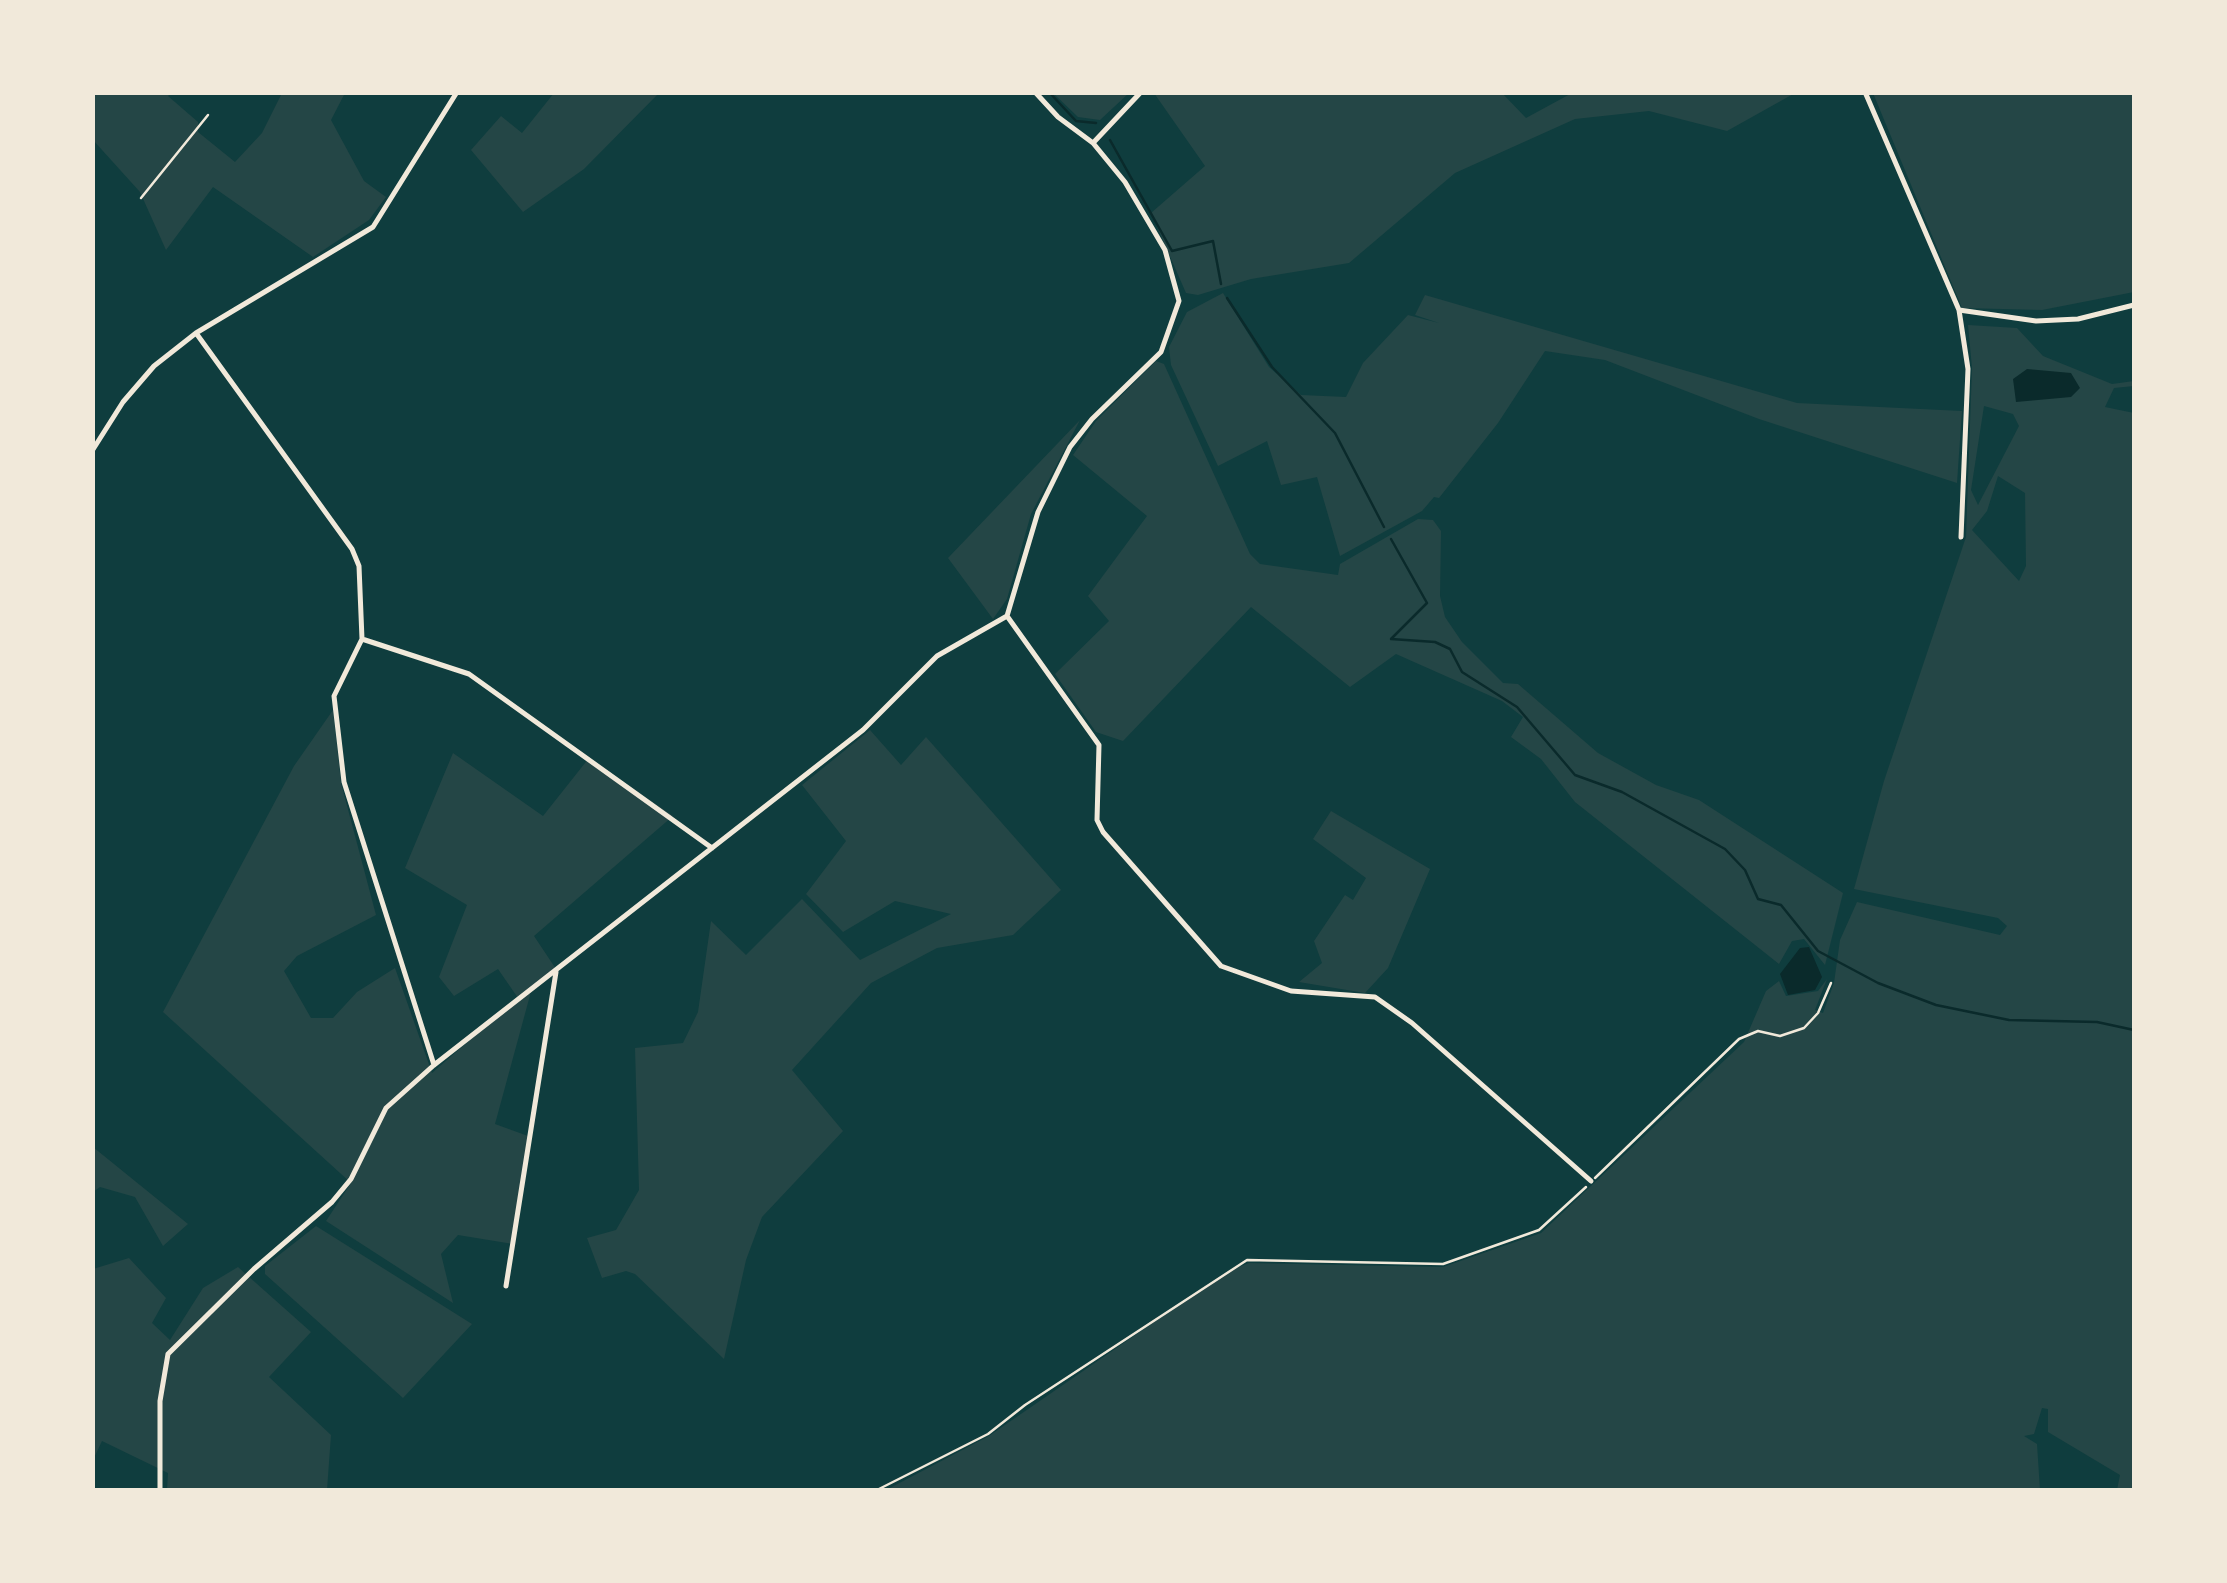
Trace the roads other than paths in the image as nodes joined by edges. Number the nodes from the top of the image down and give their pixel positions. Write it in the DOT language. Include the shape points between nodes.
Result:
graph roads {
  1 [pos="457,92"];
  2 [pos="1034,92"];
  3 [pos="1141,92"];
  4 [pos="1865,92"];
  5 [pos="208,114"];
  6 [pos="1093,142"];
  7 [pos="141,198"];
  8 [pos="2134,305"];
  9 [pos="1959,310"];
  10 [pos="196,333"];
  11 [pos="92,450"];
  12 [pos="1961,537"];
  13 [pos="1007,616"];
  14 [pos="362,639"];
  15 [pos="713,849"];
  16 [pos="556,969"];
  17 [pos="434,1064"];
  18 [pos="1591,1181"];
  19 [pos="506,1286"];
  20 [pos="160,1490"];
  1 -- 10 [label="street" via="373,226"];
  2 -- 6 [label="street"];
  3 -- 6 [label="street"];
  4 -- 9 [label="street"];
  5 -- 7 [label="lane"];
  6 -- 13 [label="street" via="1165,250 1178,312 1161,352 1070,447 1038,512"];
  8 -- 9 [label="street" via="2036,321"];
  9 -- 12 [label="street" via="1968,369"];
  10 -- 11 [label="street" via="154,366"];
  10 -- 14 [label="street" via="352,549 359,566"];
  13 -- 15 [label="street" via="937,656 863,730"];
  13 -- 18 [label="street" via="1099,744 1097,820 1103,832 1221,966 1291,991 1375,997"];
  14 -- 15 [label="street" via="469,674"];
  14 -- 17 [label="street" via="334,696 344,782"];
  15 -- 16 [label="street"];
  16 -- 17 [label="street"];
  16 -- 19 [label="street"];
  17 -- 20 [label="street" via="386,1108 332,1202 168,1354 160,1402"];
}
